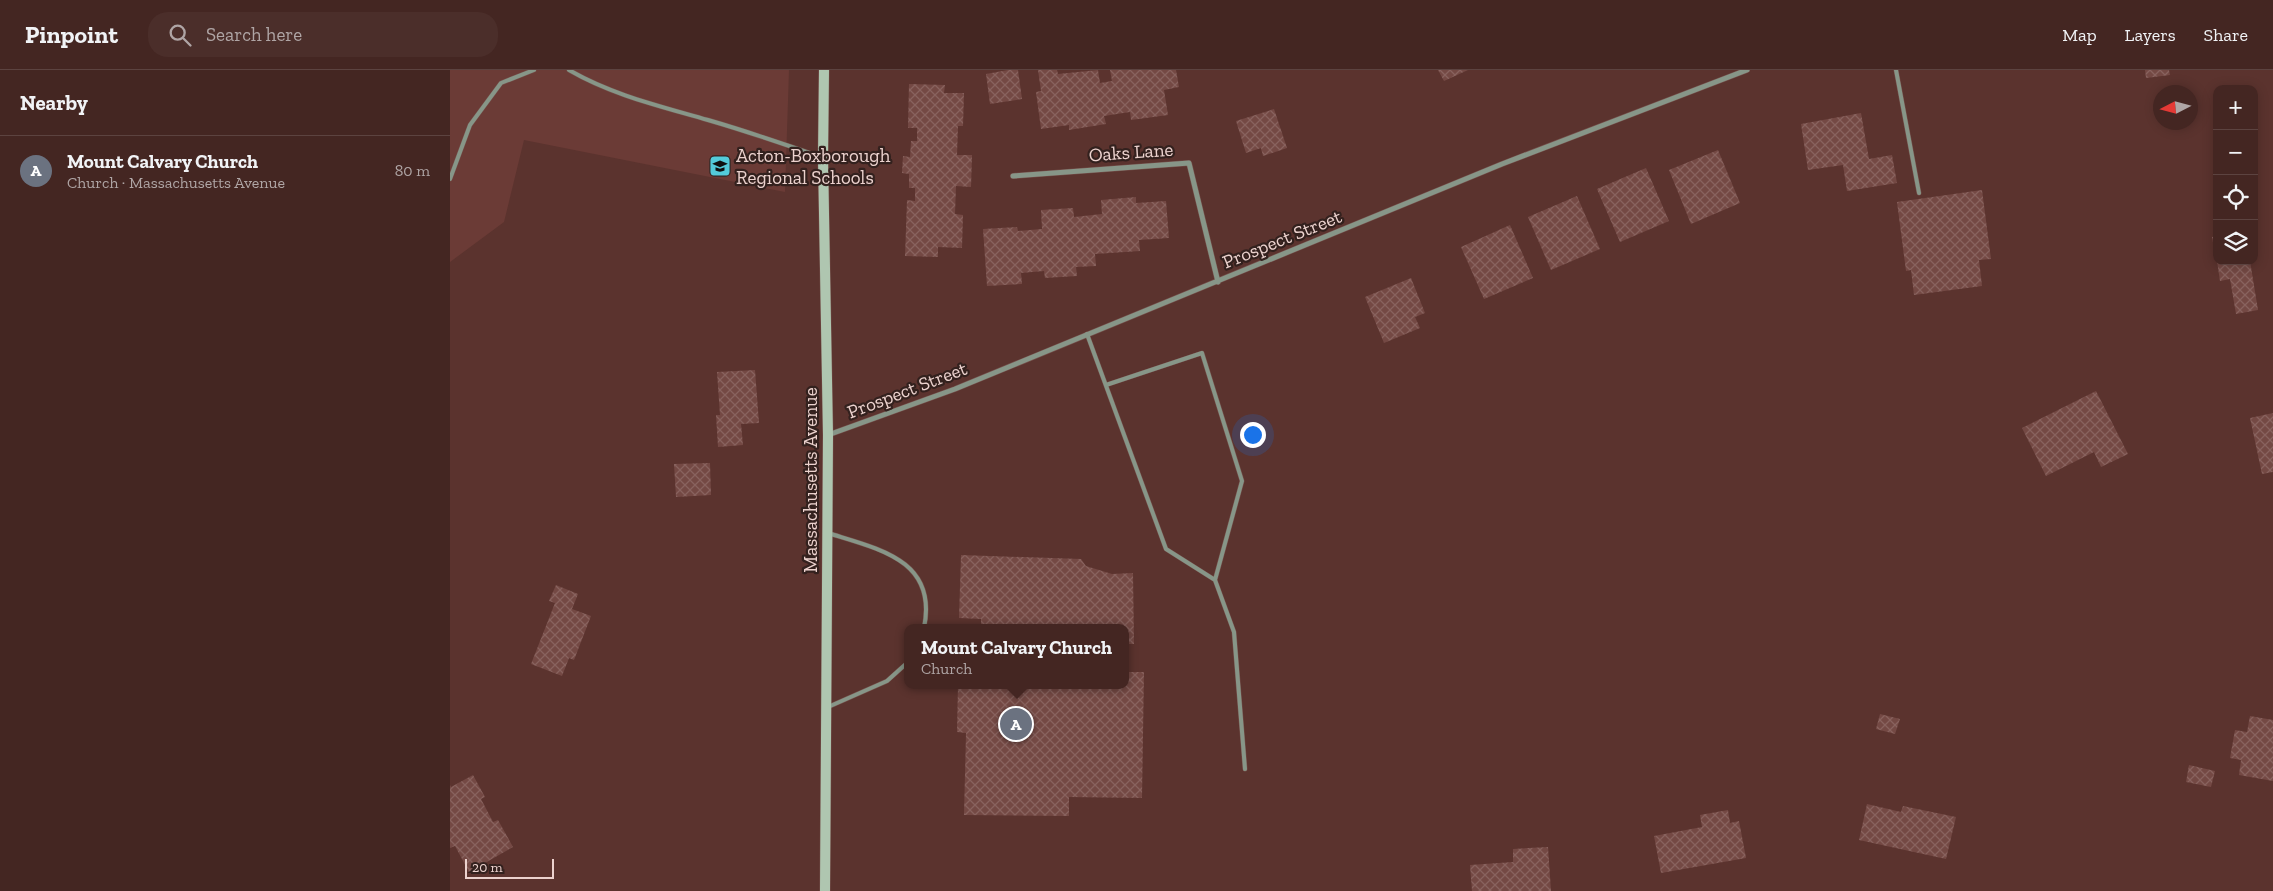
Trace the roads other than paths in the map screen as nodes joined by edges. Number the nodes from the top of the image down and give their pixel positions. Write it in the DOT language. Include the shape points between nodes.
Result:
graph roads {
  1 [pos="534,70"];
  2 [pos="569,70"];
  3 [pos="824,70"];
  4 [pos="1747,70"];
  5 [pos="1896,70"];
  6 [pos="823,158"];
  7 [pos="1013,176"];
  8 [pos="450,179"];
  9 [pos="1918,193"];
  10 [pos="1218,282"];
  11 [pos="1087,334"];
  12 [pos="1106,385"];
  13 [pos="828,435"];
  14 [pos="828,533"];
  15 [pos="1216,580"];
  16 [pos="925,624"];
  17 [pos="904,666"];
  18 [pos="826,708"];
  19 [pos="1245,769"];
  20 [pos="825,891"];
  1 -- 8 [label="lane" via="501,83 470,125"];
  2 -- 6 [label="lane" via="593,84 625,96"];
  3 -- 6 [label="main road, Massachusetts Avenue"];
  4 -- 10 [label="street, Prospect Street" via="1502,164"];
  5 -- 9 [label="lane"];
  6 -- 13 [label="main road, Massachusetts Avenue"];
  7 -- 10 [label="street, Oaks Lane" via="1189,163"];
  10 -- 11 [label="street, Prospect Street"];
  11 -- 12 [label="lane"];
  11 -- 13 [label="street, Prospect Street" via="955,389"];
  12 -- 15 [label="lane" via="1166,549"];
  12 -- 15 [label="lane" via="1202,353 1242,481"];
  13 -- 14 [label="main road, Massachusetts Avenue"];
  14 -- 16 [label="lane" via="891,555 915,571 924,588 928,610"];
  14 -- 18 [label="main road, Massachusetts Avenue"];
  15 -- 19 [label="lane" via="1234,632"];
  17 -- 18 [label="lane" via="887,682"];
  18 -- 20 [label="main road, Massachusetts Avenue"];
}
